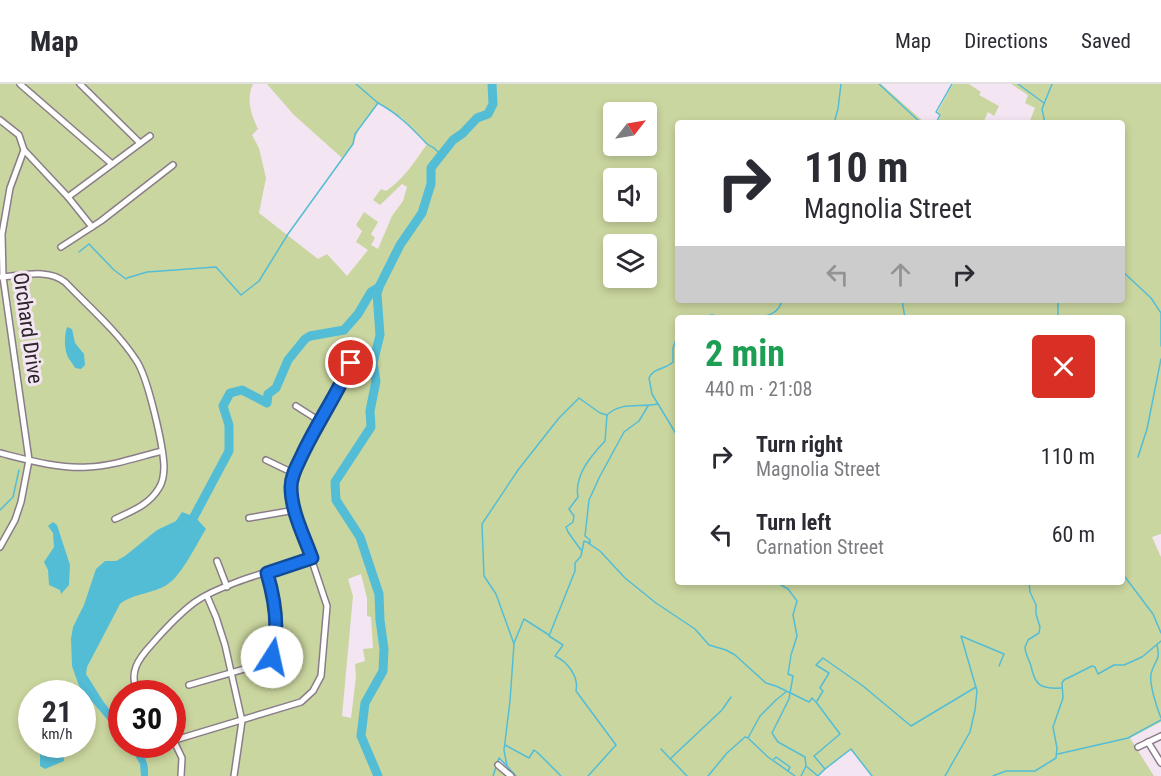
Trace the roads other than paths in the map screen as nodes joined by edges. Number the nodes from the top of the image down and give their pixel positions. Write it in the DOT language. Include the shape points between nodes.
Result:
graph roads {
  1 [pos="20,84"];
  2 [pos="80,84"];
  3 [pos="0,120"];
  4 [pos="150,136"];
  5 [pos="140,143"];
  6 [pos="24,150"];
  7 [pos="111,164"];
  8 [pos="173,165"];
  9 [pos="68,197"];
  10 [pos="92,227"];
  11 [pos="61,247"];
  12 [pos="1,277"];
  13 [pos="351,363"];
  14 [pos="296,406"];
  15 [pos="318,420"];
  16 [pos="162,451"];
  17 [pos="0,453"];
  18 [pos="29,460"];
  19 [pos="266,460"];
  20 [pos="293,473"];
  21 [pos="295,510"];
  22 [pos="249,518"];
  23 [pos="115,519"];
  24 [pos="0,547"];
  25 [pos="312,558"];
  26 [pos="217,561"];
  27 [pos="267,573"];
  28 [pos="227,587"];
  29 [pos="207,596"];
  30 [pos="230,673"];
  31 [pos="134,680"];
  32 [pos="189,685"];
  33 [pos="243,720"];
  34 [pos="186,735"];
  35 [pos="1161,736"];
  36 [pos="1148,742"];
  37 [pos="1138,747"];
  38 [pos="182,758"];
  39 [pos="1161,763"];
  40 [pos="498,765"];
  41 [pos="181,776"];
  42 [pos="234,776"];
  43 [pos="511,776"];
  1 -- 7 [label="street"];
  2 -- 5 [label="street"];
  3 -- 6 [label="street" via="19,135"];
  4 -- 5 [label="street"];
  5 -- 7 [label="street"];
  6 -- 9 [label="street"];
  6 -- 12 [label="street, Orchard Drive" via="10,188 2,234"];
  7 -- 9 [label="street"];
  8 -- 10 [label="street"];
  9 -- 10 [label="street"];
  10 -- 11 [label="street"];
  12 -- 16 [label="street" via="47,273 57,276 124,344 146,380"];
  12 -- 18 [label="street, Orchard Drive"];
  13 -- 15 [label="street"];
  14 -- 15 [label="street"];
  15 -- 20 [label="street"];
  16 -- 18 [label="street" via="88,467"];
  16 -- 23 [label="street" via="163,476 154,496 145,505"];
  17 -- 18 [label="street"];
  18 -- 24 [label="street, Orchard Drive" via="21,502"];
  19 -- 20 [label="street"];
  20 -- 21 [label="street"];
  21 -- 22 [label="street"];
  21 -- 25 [label="street"];
  25 -- 27 [label="street"];
  25 -- 33 [label="street" via="327,606 321,676 301,702"];
  26 -- 28 [label="street"];
  27 -- 28 [label="street"];
  27 -- 30 [label="street" via="277,625 272,657"];
  28 -- 29 [label="street"];
  29 -- 30 [label="street" via="225,645"];
  29 -- 31 [label="street" via="176,618 137,662"];
  30 -- 32 [label="street"];
  30 -- 33 [label="street"];
  33 -- 34 [label="street"];
  33 -- 42 [label="street"];
  35 -- 36 [label="street"];
  36 -- 37 [label="street"];
  36 -- 39 [label="street"];
  38 -- 41 [label="street"];
  40 -- 43 [label="street"];
}
